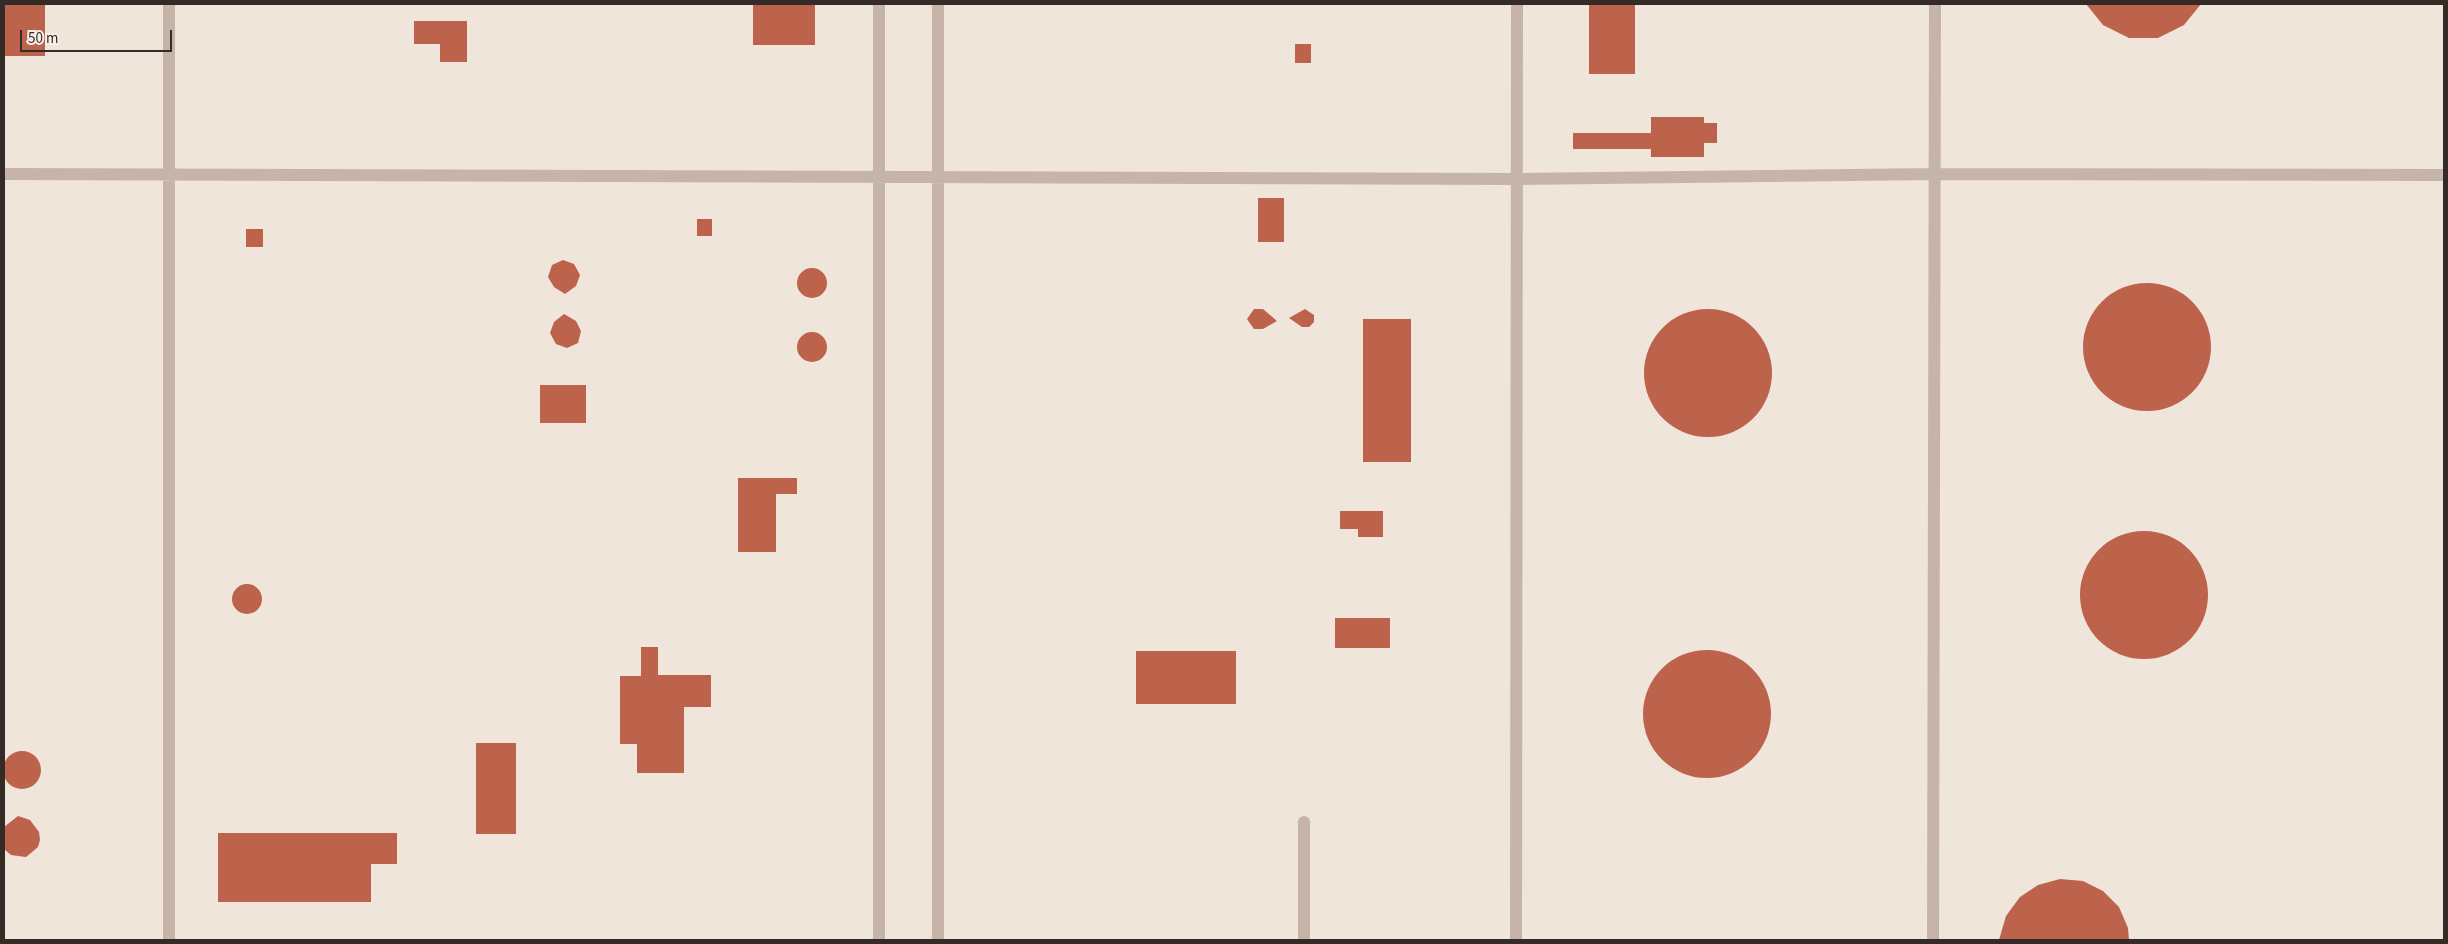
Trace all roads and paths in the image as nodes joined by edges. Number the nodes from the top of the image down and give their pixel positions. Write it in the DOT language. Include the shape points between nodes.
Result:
graph roads {
  1 [pos="169,4"];
  2 [pos="880,4"];
  3 [pos="938,4"];
  4 [pos="1517,4"];
  5 [pos="1936,4"];
  6 [pos="4,174"];
  7 [pos="169,174"];
  8 [pos="1935,174"];
  9 [pos="938,175"];
  10 [pos="879,176"];
  11 [pos="2444,176"];
  12 [pos="1517,179"];
  13 [pos="1304,822"];
  14 [pos="169,940"];
  15 [pos="879,940"];
  16 [pos="938,940"];
  17 [pos="1304,940"];
  18 [pos="1516,940"];
  19 [pos="1933,940"];
  1 -- 7 [label="lane"];
  2 -- 10 [label="lane"];
  3 -- 9 [label="lane"];
  4 -- 12 [label="lane"];
  5 -- 8 [label="lane"];
  6 -- 7 [label="lane"];
  7 -- 10 [label="lane"];
  7 -- 14 [label="lane"];
  8 -- 11 [label="lane"];
  8 -- 12 [label="lane"];
  8 -- 19 [label="lane"];
  9 -- 10 [label="lane"];
  9 -- 12 [label="lane"];
  9 -- 16 [label="lane"];
  10 -- 15 [label="lane"];
  12 -- 18 [label="lane"];
  13 -- 17 [label="lane"];
}
